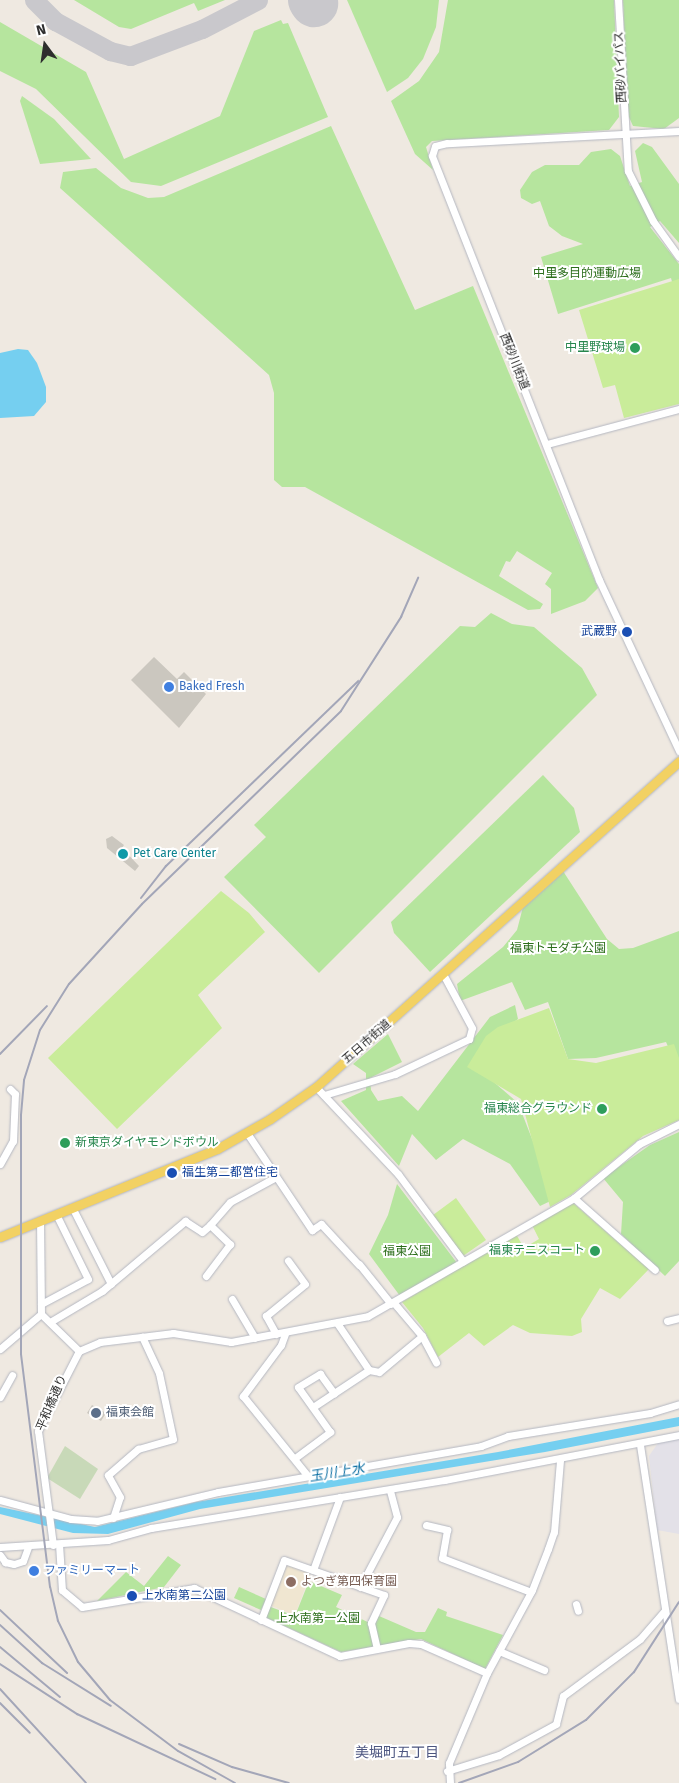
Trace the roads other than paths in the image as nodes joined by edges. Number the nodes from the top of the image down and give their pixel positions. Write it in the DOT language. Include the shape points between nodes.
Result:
graph roads {
  1 [pos="618,0"];
  2 [pos="679,131"];
  3 [pos="624,134"];
  4 [pos="679,257"];
  5 [pos="679,408"];
  6 [pos="547,444"];
  7 [pos="679,751"];
  8 [pos="679,761"];
  9 [pos="444,974"];
  10 [pos="316,1086"];
  11 [pos="10,1089"];
  12 [pos="324,1095"];
  13 [pos="679,1124"];
  14 [pos="247,1133"];
  15 [pos="0,1164"];
  16 [pos="274,1178"];
  17 [pos="574,1198"];
  18 [pos="73,1209"];
  19 [pos="57,1216"];
  20 [pos="40,1223"];
  21 [pos="210,1225"];
  22 [pos="0,1237"];
  23 [pos="288,1261"];
  24 [pos="463,1261"];
  25 [pos="655,1270"];
  26 [pos="206,1276"];
  27 [pos="111,1284"];
  28 [pos="232,1299"];
  29 [pos="41,1304"];
  30 [pos="393,1304"];
  31 [pos="41,1314"];
  32 [pos="679,1318"];
  33 [pos="667,1321"];
  34 [pos="50,1322"];
  35 [pos="336,1322"];
  36 [pos="276,1334"];
  37 [pos="285,1334"];
  38 [pos="422,1336"];
  39 [pos="142,1337"];
  40 [pos="255,1338"];
  41 [pos="0,1349"];
  42 [pos="79,1351"];
  43 [pos="436,1362"];
  44 [pos="369,1370"];
  45 [pos="12,1376"];
  46 [pos="334,1393"];
  47 [pos="0,1397"];
  48 [pos="679,1404"];
  49 [pos="313,1407"];
  50 [pos="679,1435"];
  51 [pos="640,1445"];
  52 [pos="295,1458"];
  53 [pos="560,1460"];
  54 [pos="307,1475"];
  55 [pos="390,1490"];
  56 [pos="340,1497"];
  57 [pos="0,1500"];
  58 [pos="49,1515"];
  59 [pos="113,1518"];
  60 [pos="426,1525"];
  61 [pos="56,1544"];
  62 [pos="28,1547"];
  63 [pos="0,1548"];
  64 [pos="0,1556"];
  65 [pos="313,1570"];
  66 [pos="360,1587"];
  67 [pos="532,1592"];
  68 [pos="665,1610"];
  69 [pos="261,1620"];
  70 [pos="377,1648"];
  71 [pos="499,1651"];
  72 [pos="544,1670"];
  73 [pos="487,1673"];
  74 [pos="679,1699"];
  75 [pos="447,1771"];
  76 [pos="450,1783"];
  1 -- 3 [label="street, 西砂バイパス"];
  2 -- 3 [label="street"];
  3 -- 4 [label="street, 西砂バイパス" via="627,163 636,190"];
  3 -- 6 [label="street, 西砂川街道" via="447,143 432,151"];
  5 -- 6 [label="street"];
  6 -- 7 [label="street, 西砂川街道" via="598,580"];
  8 -- 9 [label="main road, 五日市街道"];
  9 -- 10 [label="main road, 五日市街道"];
  9 -- 12 [label="street" via="472,1028 469,1038 395,1074"];
  10 -- 12 [label="street"];
  10 -- 14 [label="main road, 五日市街道"];
  11 -- 15 [label="street" via="15,1094 13,1141"];
  12 -- 24 [label="street" via="398,1174"];
  13 -- 17 [label="street" via="639,1144"];
  14 -- 16 [label="street"];
  14 -- 18 [label="main road, 五日市街道"];
  16 -- 21 [label="street" via="230,1202"];
  16 -- 30 [label="street" via="312,1230 321,1224"];
  17 -- 24 [label="street"];
  17 -- 25 [label="street"];
  18 -- 19 [label="main road, 五日市街道"];
  18 -- 27 [label="street"];
  19 -- 20 [label="main road, 五日市街道"];
  19 -- 29 [label="street" via="88,1279"];
  20 -- 22 [label="main road, 五日市街道"];
  20 -- 29 [label="street"];
  21 -- 26 [label="street" via="230,1244"];
  21 -- 27 [label="street" via="202,1232 185,1222"];
  23 -- 36 [label="street" via="305,1284 266,1316"];
  24 -- 30 [label="street"];
  27 -- 34 [label="street"];
  28 -- 40 [label="street"];
  29 -- 31 [label="street"];
  30 -- 35 [label="street" via="368,1316"];
  30 -- 38 [label="street"];
  31 -- 34 [label="street"];
  31 -- 41 [label="street"];
  32 -- 33 [label="street"];
  34 -- 42 [label="street"];
  35 -- 37 [label="street"];
  35 -- 44 [label="street"];
  36 -- 37 [label="street"];
  36 -- 40 [label="street"];
  37 -- 52 [label="street" via="281,1345 243,1396"];
  38 -- 43 [label="street"];
  38 -- 44 [label="street" via="379,1372"];
  39 -- 40 [label="street" via="199,1334 231,1342"];
  39 -- 42 [label="street" via="100,1342"];
  39 -- 59 [label="street" via="160,1374 173,1439 138,1448 108,1475 120,1497"];
  42 -- 58 [label="street, 平和橋通り" via="38,1431"];
  44 -- 46 [label="street"];
  45 -- 47 [label="street"];
  46 -- 49 [label="street"];
  46 -- 49 [label="street" via="320,1374 298,1387"];
  48 -- 54 [label="street" via="650,1413 508,1436 481,1446"];
  49 -- 52 [label="street" via="330,1432"];
  50 -- 51 [label="street"];
  51 -- 53 [label="street"];
  51 -- 68 [label="street"];
  52 -- 54 [label="street"];
  53 -- 55 [label="street"];
  53 -- 67 [label="street" via="554,1532"];
  54 -- 59 [label="street" via="218,1492"];
  55 -- 56 [label="street"];
  55 -- 66 [label="street" via="397,1518"];
  56 -- 61 [label="street" via="151,1528 108,1540"];
  56 -- 65 [label="street"];
  57 -- 58 [label="street"];
  58 -- 59 [label="street" via="83,1521"];
  58 -- 61 [label="street, 平和橋通り"];
  60 -- 67 [label="street" via="447,1530 442,1558"];
  61 -- 62 [label="street"];
  61 -- 69 [label="street, 平和橋通り" via="62,1590 82,1607 194,1588"];
  62 -- 63 [label="street"];
  62 -- 64 [label="street" via="23,1561 14,1564 5,1562"];
  65 -- 66 [label="street"];
  65 -- 69 [label="street" via="284,1560"];
  66 -- 70 [label="street" via="384,1595 371,1623"];
  67 -- 71 [label="street"];
  68 -- 74 [label="street"];
  68 -- 75 [label="street" via="640,1639 563,1696 556,1724 498,1755"];
  69 -- 70 [label="street, 平和橋通り" via="340,1656"];
  70 -- 73 [label="street, 平和橋通り" via="421,1644"];
  71 -- 72 [label="street"];
  71 -- 73 [label="street"];
  73 -- 75 [label="street"];
  75 -- 76 [label="street"];
}
